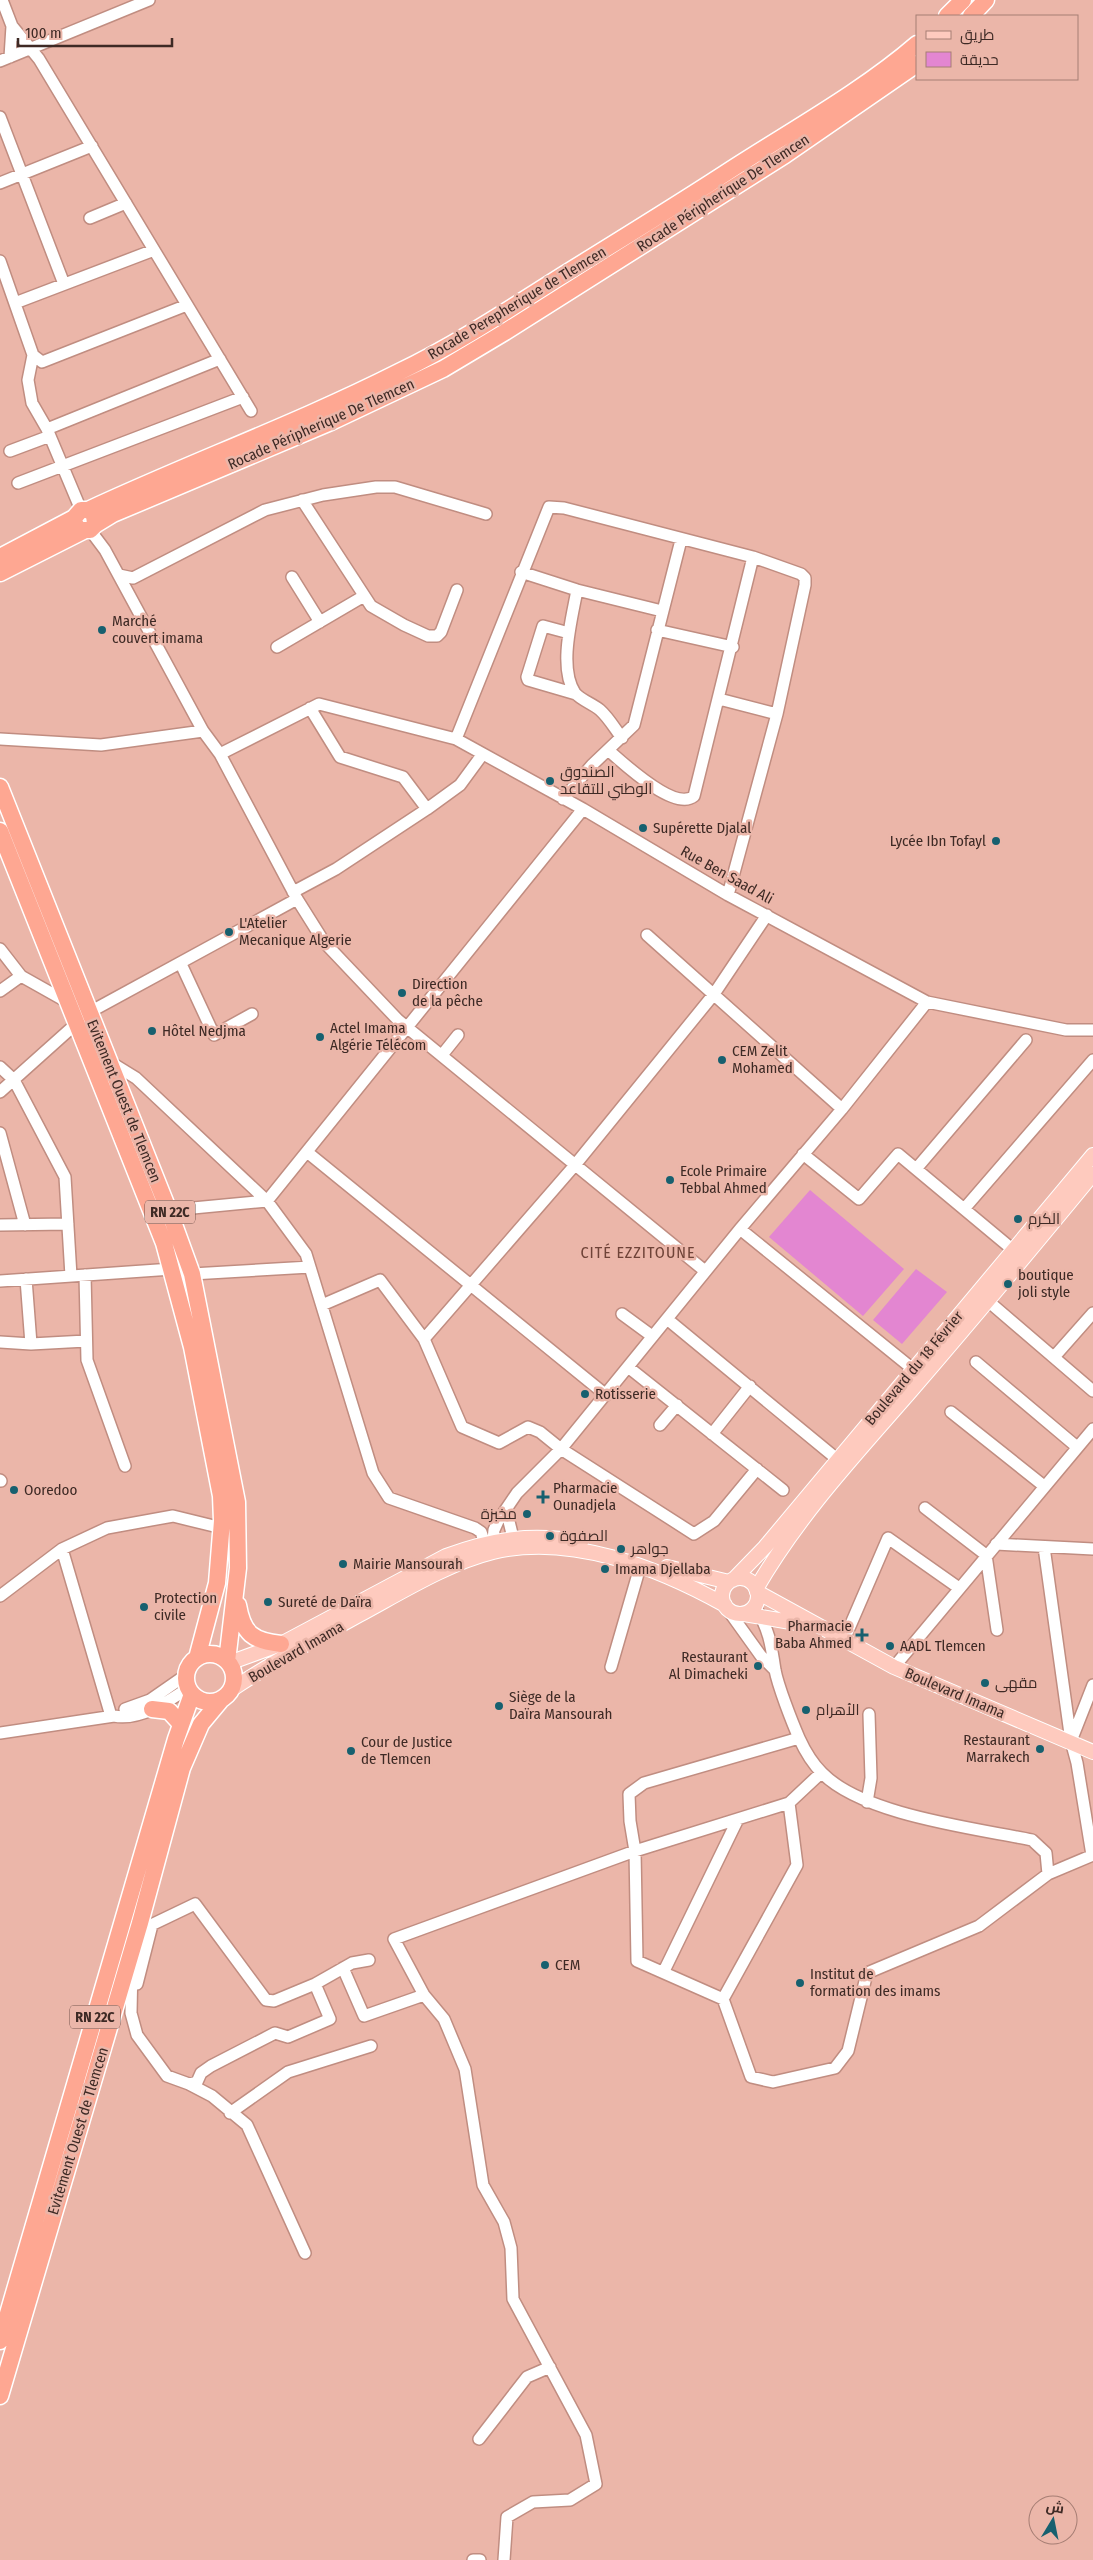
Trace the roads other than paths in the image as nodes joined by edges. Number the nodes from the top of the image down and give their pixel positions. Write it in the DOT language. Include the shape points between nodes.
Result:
graph roads {
  1 [pos="2,0"];
  2 [pos="149,0"];
  3 [pos="963,0"];
  4 [pos="986,0"];
  5 [pos="949,15"];
  6 [pos="972,15"];
  7 [pos="12,26"];
  8 [pos="916,45"];
  9 [pos="31,48"];
  10 [pos="5,59"];
  11 [pos="916,65"];
  12 [pos="0,117"];
  13 [pos="92,146"];
  14 [pos="22,174"];
  15 [pos="0,182"];
  16 [pos="126,203"];
  17 [pos="90,218"];
  18 [pos="154,250"];
  19 [pos="0,260"];
  20 [pos="64,284"];
  21 [pos="15,303"];
  22 [pos="188,305"];
  23 [pos="37,359"];
  24 [pos="220,359"];
  25 [pos="243,397"];
  26 [pos="251,411"];
  27 [pos="48,433"];
  28 [pos="10,451"];
  29 [pos="62,468"];
  30 [pos="18,483"];
  31 [pos="302,500"];
  32 [pos="486,514"];
  33 [pos="85,520"];
  34 [pos="681,540"];
  35 [pos="0,557"];
  36 [pos="753,558"];
  37 [pos="522,572"];
  38 [pos="0,573"];
  39 [pos="119,575"];
  40 [pos="292,577"];
  41 [pos="457,590"];
  42 [pos="577,590"];
  43 [pos="364,596"];
  44 [pos="662,611"];
  45 [pos="320,622"];
  46 [pos="657,630"];
  47 [pos="568,633"];
  48 [pos="277,647"];
  49 [pos="733,647"];
  50 [pos="576,694"];
  51 [pos="720,699"];
  52 [pos="310,708"];
  53 [pos="777,714"];
  54 [pos="202,731"];
  55 [pos="622,738"];
  56 [pos="0,739"];
  57 [pos="456,740"];
  58 [pos="608,750"];
  59 [pos="220,754"];
  60 [pos="482,755"];
  61 [pos="0,787"];
  62 [pos="563,799"];
  63 [pos="427,809"];
  64 [pos="583,809"];
  65 [pos="0,831"];
  66 [pos="728,895"];
  67 [pos="295,896"];
  68 [pos="767,915"];
  69 [pos="647,935"];
  70 [pos="0,949"];
  71 [pos="181,964"];
  72 [pos="21,976"];
  73 [pos="0,990"];
  74 [pos="714,994"];
  75 [pos="927,1002"];
  76 [pos="69,1003"];
  77 [pos="252,1014"];
  78 [pos="82,1018"];
  79 [pos="408,1028"];
  80 [pos="1066,1030"];
  81 [pos="1093,1030"];
  82 [pos="1093,1034"];
  83 [pos="458,1035"];
  84 [pos="1026,1040"];
  85 [pos="442,1056"];
  86 [pos="1093,1060"];
  87 [pos="110,1062"];
  88 [pos="0,1067"];
  89 [pos="14,1080"];
  90 [pos="0,1092"];
  91 [pos="842,1109"];
  92 [pos="0,1133"];
  93 [pos="307,1152"];
  94 [pos="803,1154"];
  95 [pos="1093,1155"];
  96 [pos="575,1165"];
  97 [pos="916,1169"];
  98 [pos="1093,1174"];
  99 [pos="267,1201"];
  100 [pos="193,1208"];
  101 [pos="964,1209"];
  102 [pos="68,1224"];
  103 [pos="0,1225"];
  104 [pos="25,1225"];
  105 [pos="740,1229"];
  106 [pos="1012,1249"];
  107 [pos="310,1267"];
  108 [pos="172,1269"];
  109 [pos="705,1271"];
  110 [pos="192,1274"];
  111 [pos="85,1275"];
  112 [pos="71,1276"];
  113 [pos="26,1279"];
  114 [pos="0,1281"];
  115 [pos="472,1286"];
  116 [pos="988,1301"];
  117 [pos="322,1305"];
  118 [pos="1093,1312"];
  119 [pos="622,1314"];
  120 [pos="667,1319"];
  121 [pos="652,1336"];
  122 [pos="424,1339"];
  123 [pos="86,1341"];
  124 [pos="0,1342"];
  125 [pos="31,1344"];
  126 [pos="1054,1357"];
  127 [pos="976,1362"];
  128 [pos="628,1367"];
  129 [pos="918,1374"];
  130 [pos="750,1386"];
  131 [pos="1093,1391"];
  132 [pos="606,1395"];
  133 [pos="676,1405"];
  134 [pos="951,1412"];
  135 [pos="660,1425"];
  136 [pos="1093,1429"];
  137 [pos="712,1434"];
  138 [pos="1078,1447"];
  139 [pos="561,1449"];
  140 [pos="842,1463"];
  141 [pos="125,1466"];
  142 [pos="757,1469"];
  143 [pos="1044,1486"];
  144 [pos="783,1490"];
  145 [pos="924,1508"];
  146 [pos="506,1509"];
  147 [pos="222,1528"];
  148 [pos="514,1543"];
  149 [pos="996,1544"];
  150 [pos="490,1546"];
  151 [pos="1044,1547"];
  152 [pos="62,1549"];
  153 [pos="1093,1549"];
  154 [pos="986,1555"];
  155 [pos="640,1566"];
  156 [pos="731,1581"];
  157 [pos="959,1588"];
  158 [pos="236,1593"];
  159 [pos="0,1596"];
  160 [pos="755,1603"];
  161 [pos="726,1608"];
  162 [pos="821,1627"];
  163 [pos="997,1630"];
  164 [pos="844,1640"];
  165 [pos="281,1644"];
  166 [pos="196,1658"];
  167 [pos="228,1662"];
  168 [pos="894,1667"];
  169 [pos="611,1668"];
  170 [pos="775,1670"];
  171 [pos="1093,1685"];
  172 [pos="189,1686"];
  173 [pos="226,1695"];
  174 [pos="152,1709"];
  175 [pos="869,1714"];
  176 [pos="112,1716"];
  177 [pos="181,1724"];
  178 [pos="0,1733"];
  179 [pos="799,1738"];
  180 [pos="1071,1741"];
  181 [pos="1093,1752"];
  182 [pos="821,1773"];
  183 [pos="867,1802"];
  184 [pos="789,1803"];
  185 [pos="738,1819"];
  186 [pos="635,1851"];
  187 [pos="1092,1855"];
  188 [pos="1048,1874"];
  189 [pos="145,1926"];
  190 [pos="133,1947"];
  191 [pos="369,1960"];
  192 [pos="343,1968"];
  193 [pos="664,1971"];
  194 [pos="315,1984"];
  195 [pos="424,1995"];
  196 [pos="723,1998"];
  197 [pos="131,2006"];
  198 [pos="371,2046"];
  199 [pos="189,2084"];
  200 [pos="230,2113"];
  201 [pos="305,2254"];
  202 [pos="0,2341"];
  203 [pos="550,2367"];
  204 [pos="0,2396"];
  205 [pos="479,2439"];
  206 [pos="473,2560"];
  207 [pos="480,2560"];
  208 [pos="504,2560"];
  1 -- 7 [label="street"];
  2 -- 9 [label="street"];
  3 -- 5 [label="highway"];
  4 -- 6 [label="highway"];
  7 -- 9 [label="street"];
  7 -- 10 [label="street"];
  8 -- 33 [label="highway, Rocade Perepherique de Tlemcen" via="730,171 464,337 400,372"];
  9 -- 10 [label="street"];
  9 -- 13 [label="street"];
  11 -- 33 [label="highway, Rocade Péripherique De Tlemcen" via="785,155 443,369 331,422 113,514"];
  12 -- 14 [label="street"];
  13 -- 14 [label="street"];
  13 -- 16 [label="street"];
  14 -- 15 [label="street"];
  14 -- 20 [label="street"];
  16 -- 17 [label="street"];
  16 -- 18 [label="street"];
  18 -- 20 [label="street"];
  18 -- 22 [label="street"];
  19 -- 21 [label="street"];
  20 -- 21 [label="street"];
  21 -- 23 [label="street"];
  22 -- 23 [label="street"];
  22 -- 24 [label="street"];
  23 -- 27 [label="street" via="30,369 29,394"];
  24 -- 25 [label="street"];
  24 -- 27 [label="street"];
  25 -- 26 [label="street"];
  25 -- 29 [label="street"];
  27 -- 28 [label="street"];
  27 -- 29 [label="street"];
  29 -- 30 [label="street"];
  29 -- 33 [label="street"];
  31 -- 32 [label="street" via="376,487 395,487"];
  31 -- 39 [label="street" via="265,510 133,578"];
  31 -- 43 [label="street"];
  33 -- 35 [label="highway"];
  33 -- 38 [label="highway"];
  33 -- 39 [label="street"];
  34 -- 36 [label="street"];
  34 -- 37 [label="street" via="549,507"];
  34 -- 44 [label="street"];
  36 -- 49 [label="street"];
  36 -- 53 [label="street" via="805,578"];
  37 -- 42 [label="street"];
  37 -- 57 [label="street"];
  39 -- 54 [label="street"];
  40 -- 45 [label="street"];
  41 -- 43 [label="street" via="437,636 428,636 404,625 371,606"];
  42 -- 44 [label="street"];
  42 -- 47 [label="street"];
  43 -- 45 [label="street"];
  44 -- 46 [label="street"];
  45 -- 48 [label="street"];
  46 -- 49 [label="street"];
  46 -- 55 [label="street" via="634,725"];
  47 -- 50 [label="street" via="567,666"];
  47 -- 50 [label="street" via="543,626 527,678"];
  49 -- 51 [label="street"];
  50 -- 55 [label="street" via="601,711"];
  51 -- 53 [label="street"];
  51 -- 58 [label="street" via="697,790 691,799 680,799 657,789"];
  52 -- 57 [label="street, Rue Ben Saad Ali" via="319,704"];
  52 -- 59 [label="street, Rue Ben Saad Ali"];
  52 -- 63 [label="street" via="340,757 403,777"];
  53 -- 66 [label="street"];
  54 -- 56 [label="street" via="101,745"];
  54 -- 59 [label="street"];
  55 -- 58 [label="street"];
  57 -- 60 [label="street, Rue Ben Saad Ali"];
  58 -- 62 [label="street"];
  59 -- 67 [label="street"];
  60 -- 62 [label="street, Rue Ben Saad Ali"];
  60 -- 63 [label="street" via="460,785"];
  61 -- 78 [label="highway, Evitement Ouest de Tlemcen / RN 22C"];
  62 -- 64 [label="street, Rue Ben Saad Ali"];
  63 -- 67 [label="street"];
  64 -- 66 [label="street, Rue Ben Saad Ali"];
  64 -- 79 [label="street"];
  65 -- 76 [label="highway, Evitement Ouest de Tlemcen / RN 22C"];
  66 -- 68 [label="street, Rue Ben Saad Ali"];
  67 -- 71 [label="street"];
  67 -- 79 [label="street" via="324,942"];
  68 -- 74 [label="street"];
  68 -- 75 [label="street, Rue Ben Saad Ali"];
  69 -- 74 [label="street"];
  70 -- 72 [label="street"];
  71 -- 77 [label="street" via="214,1035"];
  71 -- 78 [label="street"];
  72 -- 73 [label="street"];
  72 -- 76 [label="street"];
  74 -- 91 [label="street"];
  74 -- 96 [label="street"];
  75 -- 80 [label="street, Rue Ben Saad Ali"];
  75 -- 91 [label="street"];
  76 -- 78 [label="highway, Evitement Ouest de Tlemcen / RN 22C"];
  78 -- 87 [label="highway, Evitement Ouest de Tlemcen / RN 22C"];
  78 -- 89 [label="street"];
  78 -- 108 [label="highway, Evitement Ouest de Tlemcen / RN 22C"];
  79 -- 85 [label="street"];
  79 -- 93 [label="street"];
  80 -- 81 [label="street, Rue Ben Saad Ali"];
  80 -- 82 [label="street"];
  83 -- 85 [label="street"];
  84 -- 97 [label="street"];
  85 -- 96 [label="street"];
  86 -- 101 [label="street"];
  87 -- 99 [label="street" via="136,1078"];
  87 -- 110 [label="highway, Evitement Ouest de Tlemcen / RN 22C"];
  88 -- 89 [label="street"];
  89 -- 90 [label="street"];
  89 -- 102 [label="street" via="65,1177"];
  91 -- 94 [label="street"];
  92 -- 104 [label="street"];
  93 -- 99 [label="street"];
  93 -- 115 [label="street"];
  94 -- 97 [label="street" via="859,1199 898,1154"];
  94 -- 105 [label="street"];
  95 -- 106 [label="main road, Boulevard du 18 Février"];
  96 -- 109 [label="street"];
  96 -- 115 [label="street"];
  97 -- 101 [label="street"];
  98 -- 116 [label="main road, Boulevard du 18 Février"];
  99 -- 100 [label="street"];
  99 -- 107 [label="street" via="306,1254"];
  101 -- 106 [label="street"];
  102 -- 104 [label="street"];
  102 -- 112 [label="street"];
  103 -- 104 [label="street"];
  105 -- 109 [label="street"];
  105 -- 129 [label="street"];
  106 -- 129 [label="main road, Boulevard du 18 Février"];
  107 -- 110 [label="street"];
  107 -- 117 [label="street"];
  108 -- 111 [label="street"];
  108 -- 147 [label="highway, Evitement Ouest de Tlemcen / RN 22C" via="192,1347 221,1496"];
  109 -- 120 [label="street"];
  110 -- 158 [label="highway, Evitement Ouest de Tlemcen / RN 22C" via="236,1502 239,1545"];
  111 -- 112 [label="street"];
  111 -- 123 [label="street"];
  112 -- 113 [label="street"];
  113 -- 114 [label="street"];
  113 -- 125 [label="street"];
  115 -- 122 [label="street"];
  115 -- 132 [label="street"];
  116 -- 126 [label="street"];
  116 -- 129 [label="main road, Boulevard du 18 Février"];
  117 -- 122 [label="street" via="380,1280"];
  117 -- 150 [label="street" via="373,1473 389,1498 475,1528"];
  118 -- 126 [label="street"];
  119 -- 121 [label="street"];
  120 -- 121 [label="street"];
  120 -- 130 [label="street"];
  121 -- 128 [label="street"];
  122 -- 139 [label="street" via="462,1427 499,1443 528,1427"];
  123 -- 125 [label="street"];
  123 -- 141 [label="street" via="87,1360"];
  124 -- 125 [label="street"];
  126 -- 131 [label="street"];
  127 -- 138 [label="street"];
  128 -- 132 [label="street"];
  128 -- 133 [label="street"];
  129 -- 140 [label="main road, Boulevard du 18 Février"];
  130 -- 137 [label="street"];
  130 -- 140 [label="street"];
  132 -- 139 [label="street"];
  133 -- 135 [label="street"];
  133 -- 137 [label="street"];
  134 -- 143 [label="street"];
  136 -- 138 [label="street"];
  137 -- 142 [label="street"];
  138 -- 143 [label="street"];
  139 -- 142 [label="street" via="694,1534 714,1521"];
  139 -- 146 [label="street" via="517,1493"];
  140 -- 156 [label="main road, Boulevard du 18 Février"];
  140 -- 160 [label="main road, Boulevard du 18 Février" via="781,1546"];
  142 -- 144 [label="street"];
  143 -- 149 [label="street"];
  145 -- 154 [label="street"];
  146 -- 148 [label="street"];
  146 -- 150 [label="street" via="494,1530"];
  147 -- 152 [label="street" via="173,1516 107,1528"];
  147 -- 166 [label="highway, Evitement Ouest de Tlemcen / RN 22C" via="216,1583"];
  148 -- 150 [label="main road, Boulevard Imama"];
  148 -- 155 [label="main road, Boulevard Imama" via="567,1549"];
  148 -- 156 [label="main road, Boulevard Imama" via="562,1538 683,1572"];
  149 -- 151 [label="street"];
  149 -- 154 [label="street"];
  150 -- 165 [label="main road, Boulevard Imama" via="446,1556"];
  150 -- 173 [label="main road, Boulevard Imama" via="273,1663"];
  151 -- 153 [label="street"];
  151 -- 180 [label="street"];
  152 -- 159 [label="street"];
  152 -- 176 [label="street"];
  154 -- 157 [label="street"];
  154 -- 163 [label="street"];
  155 -- 161 [label="main road, Boulevard Imama" via="683,1582"];
  155 -- 169 [label="street"];
  156 -- 160 [label="main road" via="746,1580"];
  156 -- 161 [label="main road" via="723,1591"];
  157 -- 164 [label="street" via="888,1538"];
  157 -- 168 [label="street"];
  158 -- 165 [label="highway" via="247,1632 258,1640"];
  158 -- 167 [label="highway, Evitement Ouest de Tlemcen / RN 22C"];
  160 -- 161 [label="main road" via="733,1613"];
  160 -- 162 [label="main road, Boulevard Imama"];
  160 -- 162 [label="main road, Boulevard Imama"];
  160 -- 170 [label="street" via="774,1652"];
  161 -- 170 [label="street"];
  162 -- 164 [label="main road, Boulevard Imama"];
  164 -- 168 [label="main road, Boulevard Imama"];
  165 -- 167 [label="main road, Boulevard Imama"];
  166 -- 167 [label="highway" via="209,1654"];
  166 -- 172 [label="highway"];
  167 -- 173 [label="highway" via="234,1676"];
  168 -- 180 [label="main road, Boulevard Imama"];
  170 -- 179 [label="street"];
  171 -- 180 [label="street"];
  172 -- 173 [label="highway" via="200,1700 211,1702"];
  172 -- 174 [label="street"];
  172 -- 176 [label="street" via="163,1693"];
  172 -- 177 [label="highway, Evitement Ouest de Tlemcen / RN 22C"];
  173 -- 189 [label="highway, Evitement Ouest de Tlemcen / RN 22C" via="201,1724 187,1753"];
  174 -- 176 [label="street" via="123,1718"];
  174 -- 177 [label="highway" via="169,1712"];
  175 -- 183 [label="street" via="871,1778"];
  176 -- 178 [label="street"];
  177 -- 202 [label="highway, Evitement Ouest de Tlemcen / RN 22C"];
  179 -- 182 [label="street"];
  179 -- 186 [label="street" via="644,1782 629,1794"];
  180 -- 181 [label="main road, Boulevard Imama"];
  180 -- 187 [label="street"];
  182 -- 183 [label="street"];
  182 -- 184 [label="street"];
  183 -- 188 [label="street" via="911,1815 1032,1840 1046,1853"];
  184 -- 185 [label="street"];
  184 -- 196 [label="street" via="797,1865"];
  185 -- 186 [label="street"];
  185 -- 193 [label="street"];
  186 -- 193 [label="street" via="637,1960"];
  186 -- 195 [label="street" via="394,1939"];
  187 -- 188 [label="street"];
  188 -- 196 [label="street" via="979,1926 867,1973 848,2051 835,2068 773,2082 751,2077"];
  189 -- 190 [label="highway, Evitement Ouest de Tlemcen / RN 22C"];
  189 -- 194 [label="street" via="195,1904 266,2000 274,2001"];
  189 -- 197 [label="street"];
  190 -- 197 [label="street"];
  190 -- 204 [label="highway, Evitement Ouest de Tlemcen / RN 22C"];
  191 -- 192 [label="street"];
  192 -- 194 [label="street"];
  192 -- 195 [label="street" via="364,2016"];
  193 -- 196 [label="street"];
  194 -- 199 [label="street" via="330,2019 288,2037 275,2032 211,2066 201,2073 197,2082"];
  195 -- 203 [label="street" via="444,2019 462,2061 483,2185 504,2222 511,2248 513,2299"];
  197 -- 199 [label="street" via="137,2035 167,2076"];
  198 -- 200 [label="street" via="288,2072"];
  199 -- 200 [label="street" via="212,2096"];
  200 -- 201 [label="street" via="247,2126"];
  203 -- 205 [label="street" via="528,2377"];
  203 -- 208 [label="street" via="586,2435 596,2484 570,2500 533,2502 507,2518"];
  206 -- 207 [label="street"];
}
